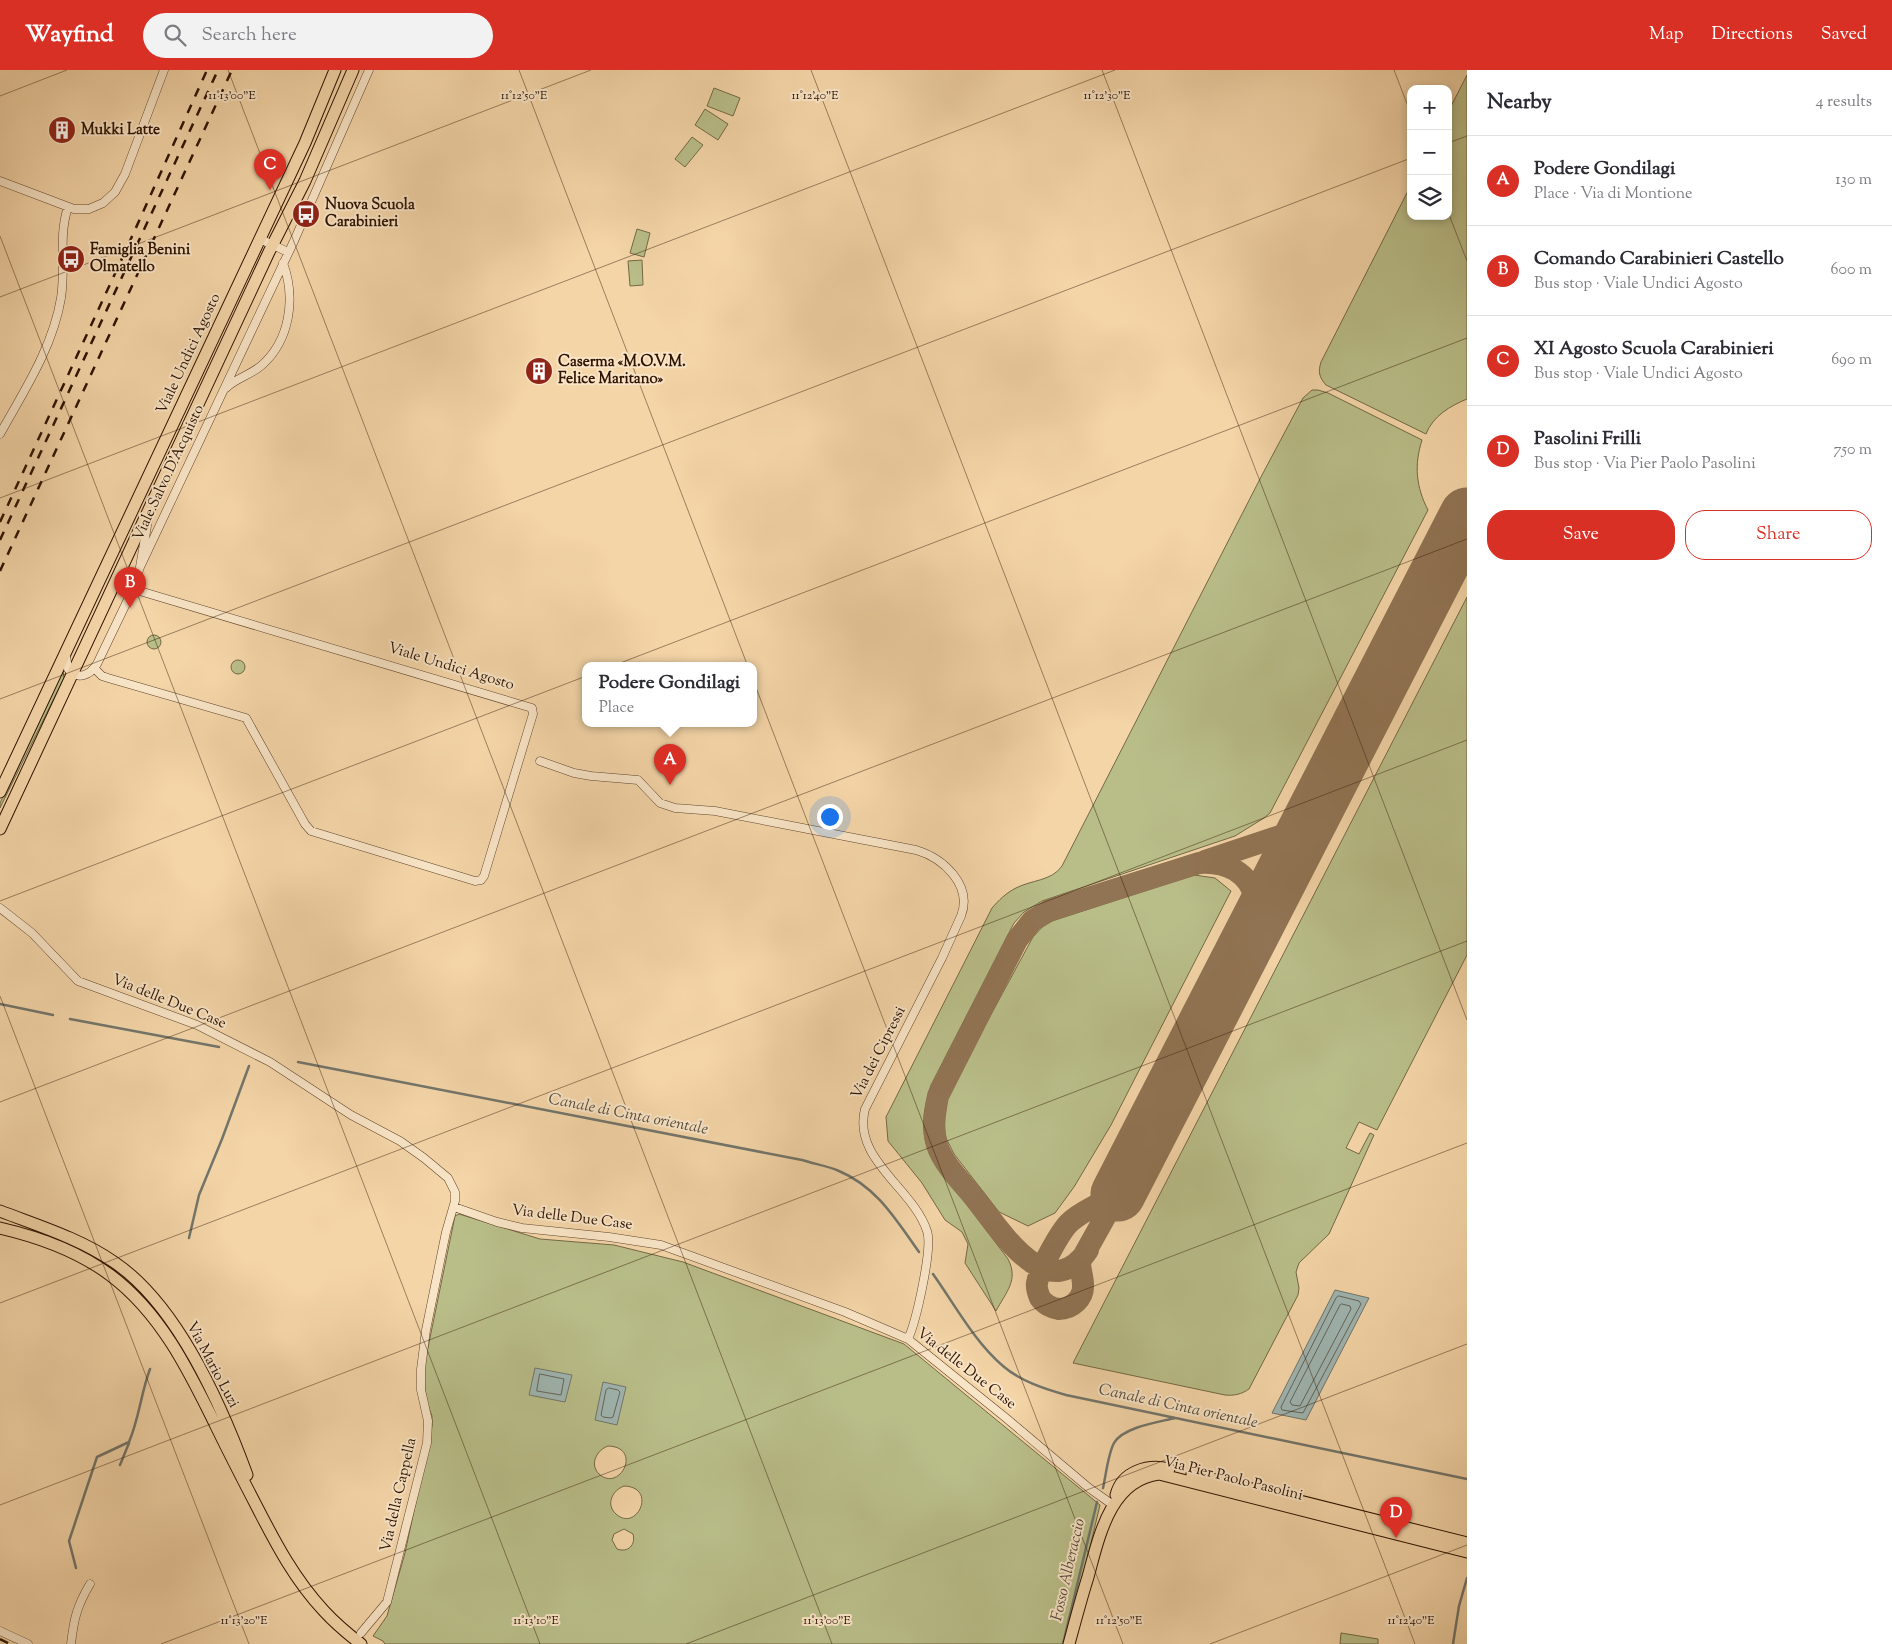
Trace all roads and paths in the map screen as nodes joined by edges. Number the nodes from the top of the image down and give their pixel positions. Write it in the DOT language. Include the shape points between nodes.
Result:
graph roads {
  1 [pos="164,70"];
  2 [pos="335,70"];
  3 [pos="353,70"];
  4 [pos="368,70"];
  5 [pos="0,181"];
  6 [pos="68,207"];
  7 [pos="260,238"];
  8 [pos="272,244"];
  9 [pos="288,252"];
  10 [pos="283,263"];
  11 [pos="223,391"];
  12 [pos="0,434"];
  13 [pos="154,502"];
  14 [pos="140,567"];
  15 [pos="133,589"];
  16 [pos="66,649"];
  17 [pos="94,668"];
  18 [pos="73,674"];
  19 [pos="540,761"];
  20 [pos="0,792"];
  21 [pos="0,829"];
  22 [pos="0,908"];
  23 [pos="454,1207"];
  24 [pos="0,1211"];
  25 [pos="0,1228"];
  26 [pos="908,1339"];
  27 [pos="256,1505"];
  28 [pos="1113,1505"];
  29 [pos="1467,1543"];
  30 [pos="1467,1552"];
  31 [pos="90,1584"];
  32 [pos="0,1630"];
  33 [pos="361,1638"];
  34 [pos="28,1644"];
  35 [pos="71,1644"];
  36 [pos="1069,1644"];
  1 -- 6 [label="street" via="125,174 115,192 96,207 81,210"];
  2 -- 7 [label="main road, Viale Undici Agosto"];
  3 -- 8 [label="main road, Viale Undici Agosto" via="305,182"];
  4 -- 9 [label="street, Viale Salvo D'Acquisto"];
  5 -- 6 [label="street"];
  6 -- 12 [label="street" via="63,229 61,298 55,322 43,356"];
  7 -- 8 [label="street"];
  7 -- 16 [label="main road, Viale Undici Agosto"];
  8 -- 9 [label="street"];
  8 -- 13 [label="main road, Viale Undici Agosto"];
  9 -- 10 [label="street, Viale Salvo D'Acquisto"];
  10 -- 11 [label="street, Viale Salvo D'Acquisto"];
  10 -- 11 [label="street" via="290,302 281,339 262,365"];
  11 -- 14 [label="street, Viale Salvo D'Acquisto"];
  13 -- 14 [label="street, Viale Undici Agosto"];
  13 -- 18 [label="main road, Viale Undici Agosto"];
  14 -- 15 [label="street, Viale Undici Agosto"];
  15 -- 17 [label="street, Viale Undici Agosto"];
  15 -- 17 [label="street, Viale Undici Agosto" via="531,707 533,714 482,880 475,881 311,831 246,718 116,681 102,676"];
  16 -- 18 [label="street" via="66,666"];
  16 -- 20 [label="main road, Viale Undici Agosto"];
  17 -- 18 [label="street" via="85,675"];
  18 -- 21 [label="main road, Viale Undici Agosto"];
  19 -- 26 [label="street, Via dei Cipressi" via="574,773 638,780 656,800 668,806 714,811 916,850 932,856 952,872 961,888 964,910 862,1121 869,1149 915,1209 928,1235 927,1256"];
  22 -- 23 [label="street, Via delle Due Case" via="32,933 78,981 197,1025 293,1076 351,1115 400,1141 448,1178 455,1192"];
  23 -- 26 [label="street, Via delle Due Case" via="522,1228 661,1245"];
  23 -- 33 [label="street, Via della Cappella" via="446,1232 420,1369 427,1442 387,1602"];
  24 -- 27 [label="main road, Via Mario Luzi" via="68,1236 98,1251 156,1300 204,1376 237,1450"];
  25 -- 27 [label="main road, Via Mario Luzi" via="26,1234 90,1261 131,1294 179,1354"];
  26 -- 28 [label="street, Via delle Due Case"];
  27 -- 33 [label="main road, Via Mario Luzi" via="302,1585 336,1624"];
  28 -- 29 [label="main road, Via Pier Paolo Pasolini" via="1117,1490 1134,1472 1150,1466 1162,1467"];
  28 -- 30 [label="main road, Via Pier Paolo Pasolini" via="1133,1484 1149,1475 1159,1474"];
  28 -- 36 [label="main road" via="1098,1537"];
  31 -- 35 [label="street" via="79,1604"];
  32 -- 34 [label="street"];
}
